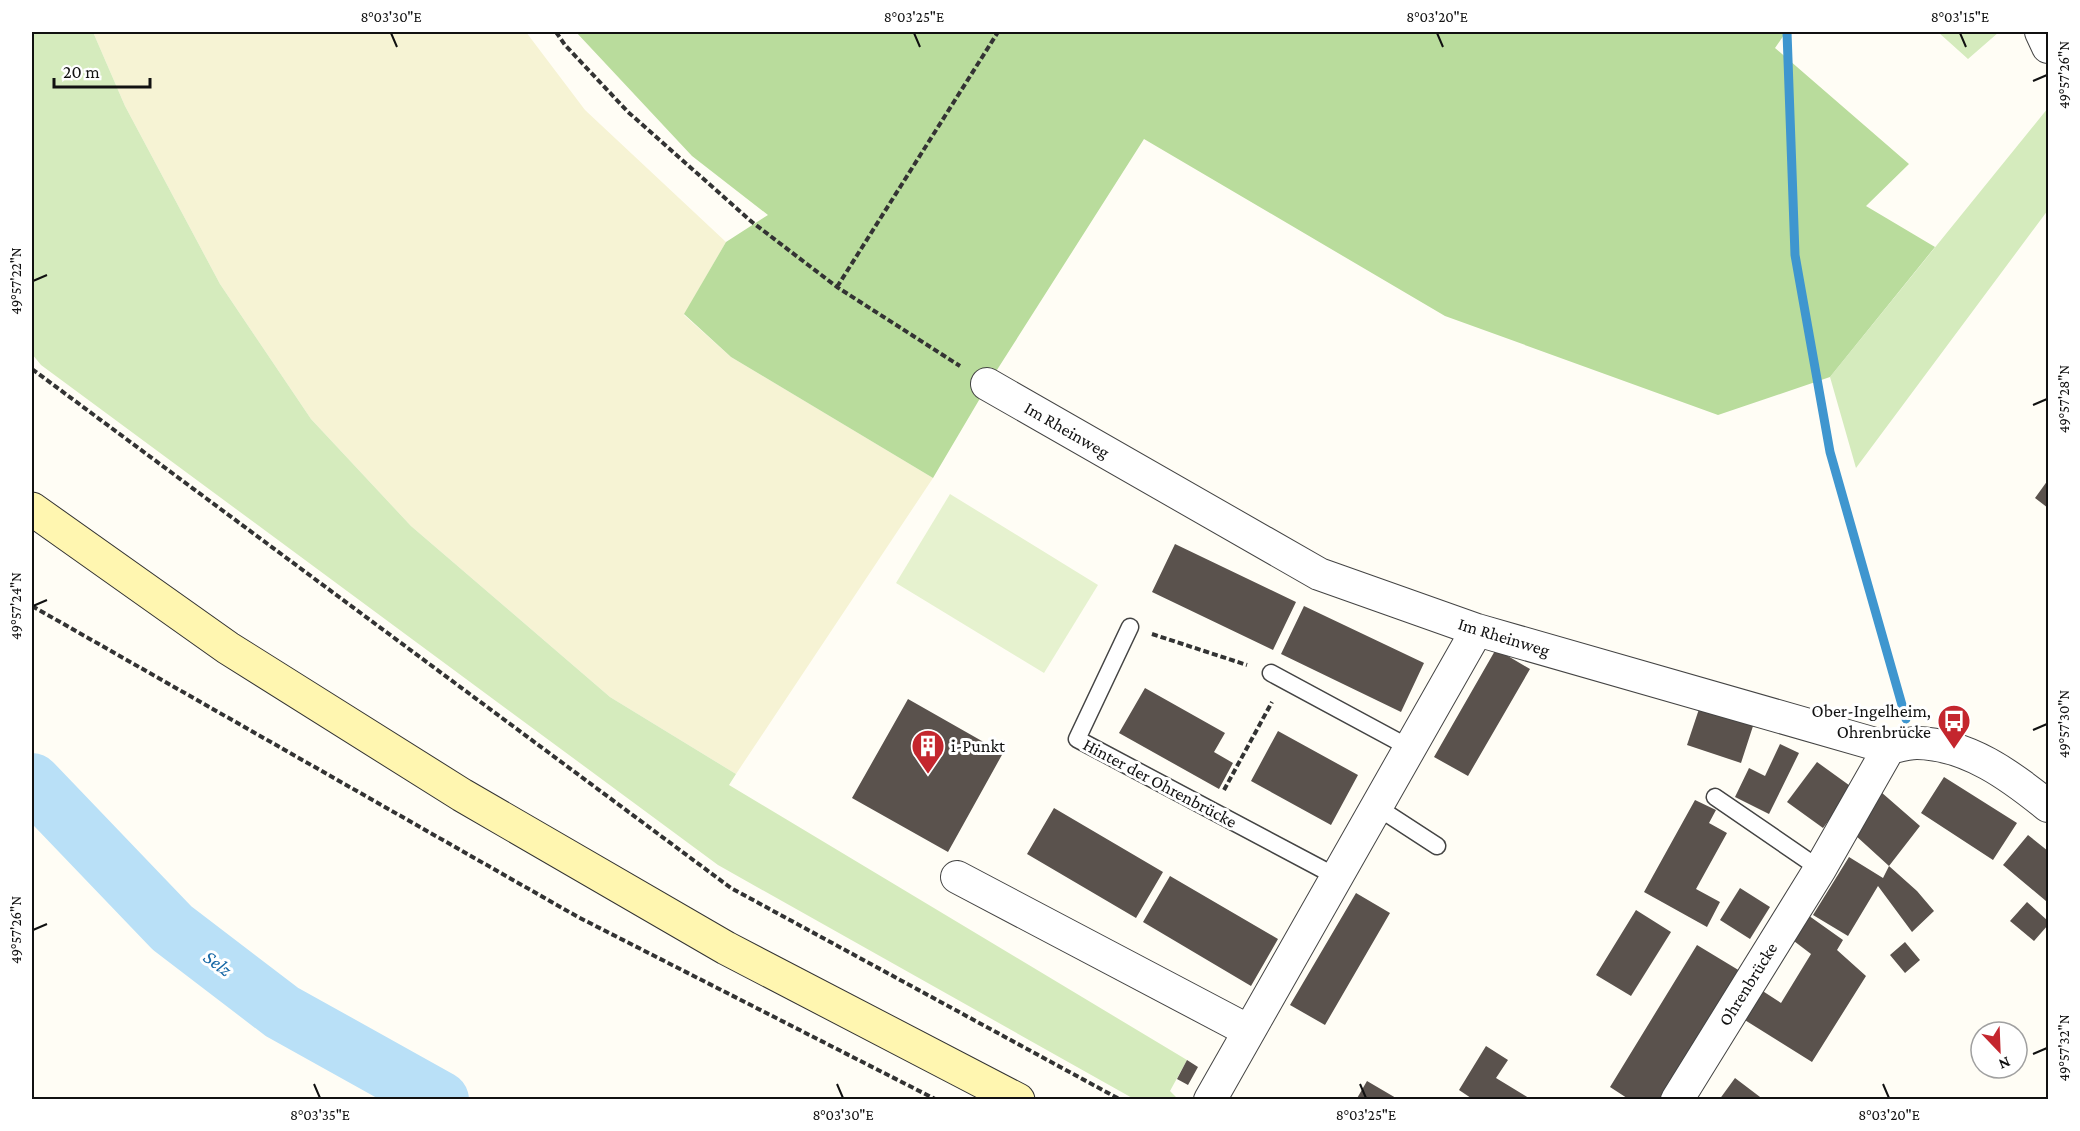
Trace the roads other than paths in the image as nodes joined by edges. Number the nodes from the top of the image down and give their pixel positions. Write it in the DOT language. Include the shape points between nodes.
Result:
graph roads {
  1 [pos="2041,32"];
  2 [pos="2049,47"];
  3 [pos="987,384"];
  4 [pos="32,509"];
  5 [pos="1130,627"];
  6 [pos="1477,630"];
  7 [pos="1277,676"];
  8 [pos="1410,748"];
  9 [pos="1889,748"];
  10 [pos="1715,797"];
  11 [pos="2049,806"];
  12 [pos="1377,807"];
  13 [pos="1437,846"];
  14 [pos="1821,869"];
  15 [pos="957,877"];
  16 [pos="1336,877"];
  17 [pos="1249,1031"];
  18 [pos="1018,1100"];
  19 [pos="1210,1100"];
  20 [pos="1677,1100"];
  1 -- 2 [label="street"];
  3 -- 6 [label="street, Im Rheinweg" via="1319,574"];
  4 -- 18 [label="main road" via="228,648 462,795 726,948"];
  5 -- 16 [label="lane, Hinter der Ohrenbrücke" via="1077,740"];
  6 -- 8 [label="street"];
  6 -- 9 [label="street, Im Rheinweg"];
  7 -- 8 [label="lane"];
  8 -- 12 [label="street"];
  9 -- 11 [label="street, Im Rheinweg" via="1917,743 1954,750 2003,770"];
  9 -- 14 [label="street, Ohrenbrücke"];
  10 -- 14 [label="lane"];
  12 -- 13 [label="lane"];
  12 -- 16 [label="street"];
  14 -- 20 [label="street, Ohrenbrücke"];
  15 -- 17 [label="street"];
  16 -- 17 [label="street"];
  17 -- 19 [label="street"];
}
